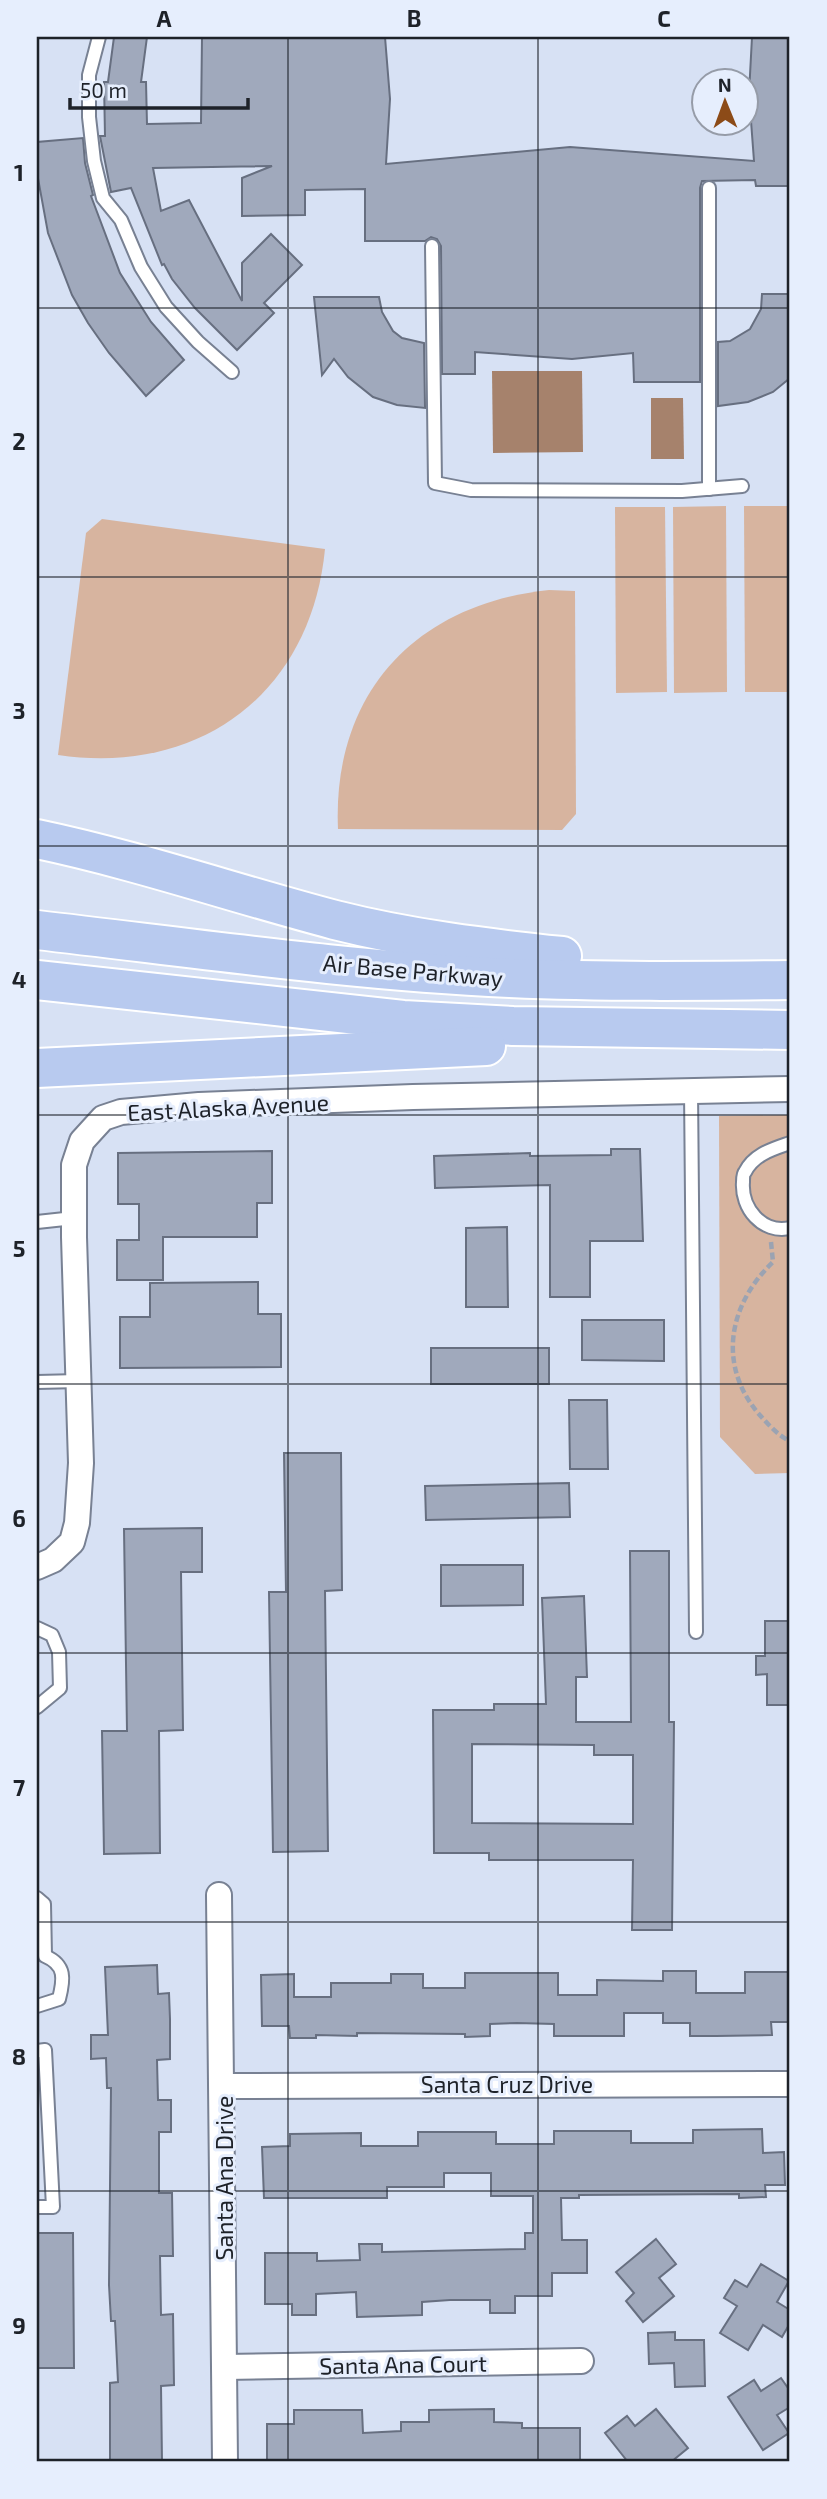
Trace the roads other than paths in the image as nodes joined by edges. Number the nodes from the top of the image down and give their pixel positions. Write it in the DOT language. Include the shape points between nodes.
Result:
graph roads {
  1 [pos="99,37"];
  2 [pos="709,188"];
  3 [pos="432,246"];
  4 [pos="232,372"];
  5 [pos="742,486"];
  6 [pos="709,489"];
  7 [pos="37,839"];
  8 [pos="37,930"];
  9 [pos="37,980"];
  10 [pos="790,980"];
  11 [pos="684,981"];
  12 [pos="682,1029"];
  13 [pos="790,1030"];
  14 [pos="37,1068"];
  15 [pos="790,1089"];
  16 [pos="691,1090"];
  17 [pos="790,1143"];
  18 [pos="74,1218"];
  19 [pos="37,1222"];
  20 [pos="790,1228"];
  21 [pos="79,1381"];
  22 [pos="37,1382"];
  23 [pos="37,1567"];
  24 [pos="37,1628"];
  25 [pos="696,1632"];
  26 [pos="37,1707"];
  27 [pos="219,1895"];
  28 [pos="37,1898"];
  29 [pos="37,2006"];
  30 [pos="37,2051"];
  31 [pos="790,2084"];
  32 [pos="223,2086"];
  33 [pos="37,2207"];
  34 [pos="580,2361"];
  35 [pos="225,2367"];
  36 [pos="225,2462"];
  1 -- 4 [label="lane" via="89,75 89,117 103,198 121,220 141,267 166,307"];
  2 -- 6 [label="lane"];
  3 -- 6 [label="lane" via="435,483 471,490"];
  5 -- 6 [label="lane"];
  7 -- 11 [label="main road" via="389,932 568,957"];
  8 -- 11 [label="main road, Air Base Parkway" via="406,971"];
  9 -- 12 [label="main road" via="403,1020"];
  10 -- 11 [label="main road, Air Base Parkway"];
  12 -- 13 [label="main road"];
  12 -- 14 [label="main road" via="561,1043"];
  15 -- 16 [label="street, East Alaska Avenue"];
  16 -- 18 [label="street, East Alaska Avenue" via="226,1104 121,1112 103,1118 82,1141 75,1165"];
  16 -- 25 [label="lane"];
  17 -- 20 [label="lane" via="762,1153 744,1173 742,1196 751,1214 766,1225"];
  18 -- 19 [label="lane"];
  18 -- 21 [label="street, East Alaska Avenue"];
  21 -- 22 [label="lane"];
  21 -- 23 [label="street, East Alaska Avenue" via="77,1523 72,1542 53,1560"];
  24 -- 26 [label="lane" via="52,1635 59,1652 60,1688"];
  27 -- 32 [label="street, Santa Ana Drive"];
  28 -- 29 [label="lane" via="44,1904 45,1956 62,1969 63,1983 59,1999"];
  30 -- 33 [label="lane" via="45,2050 53,2207"];
  31 -- 32 [label="street, Santa Cruz Drive"];
  32 -- 35 [label="street, Santa Ana Drive"];
  34 -- 35 [label="street, Santa Ana Court"];
  35 -- 36 [label="street, Santa Ana Drive"];
}
